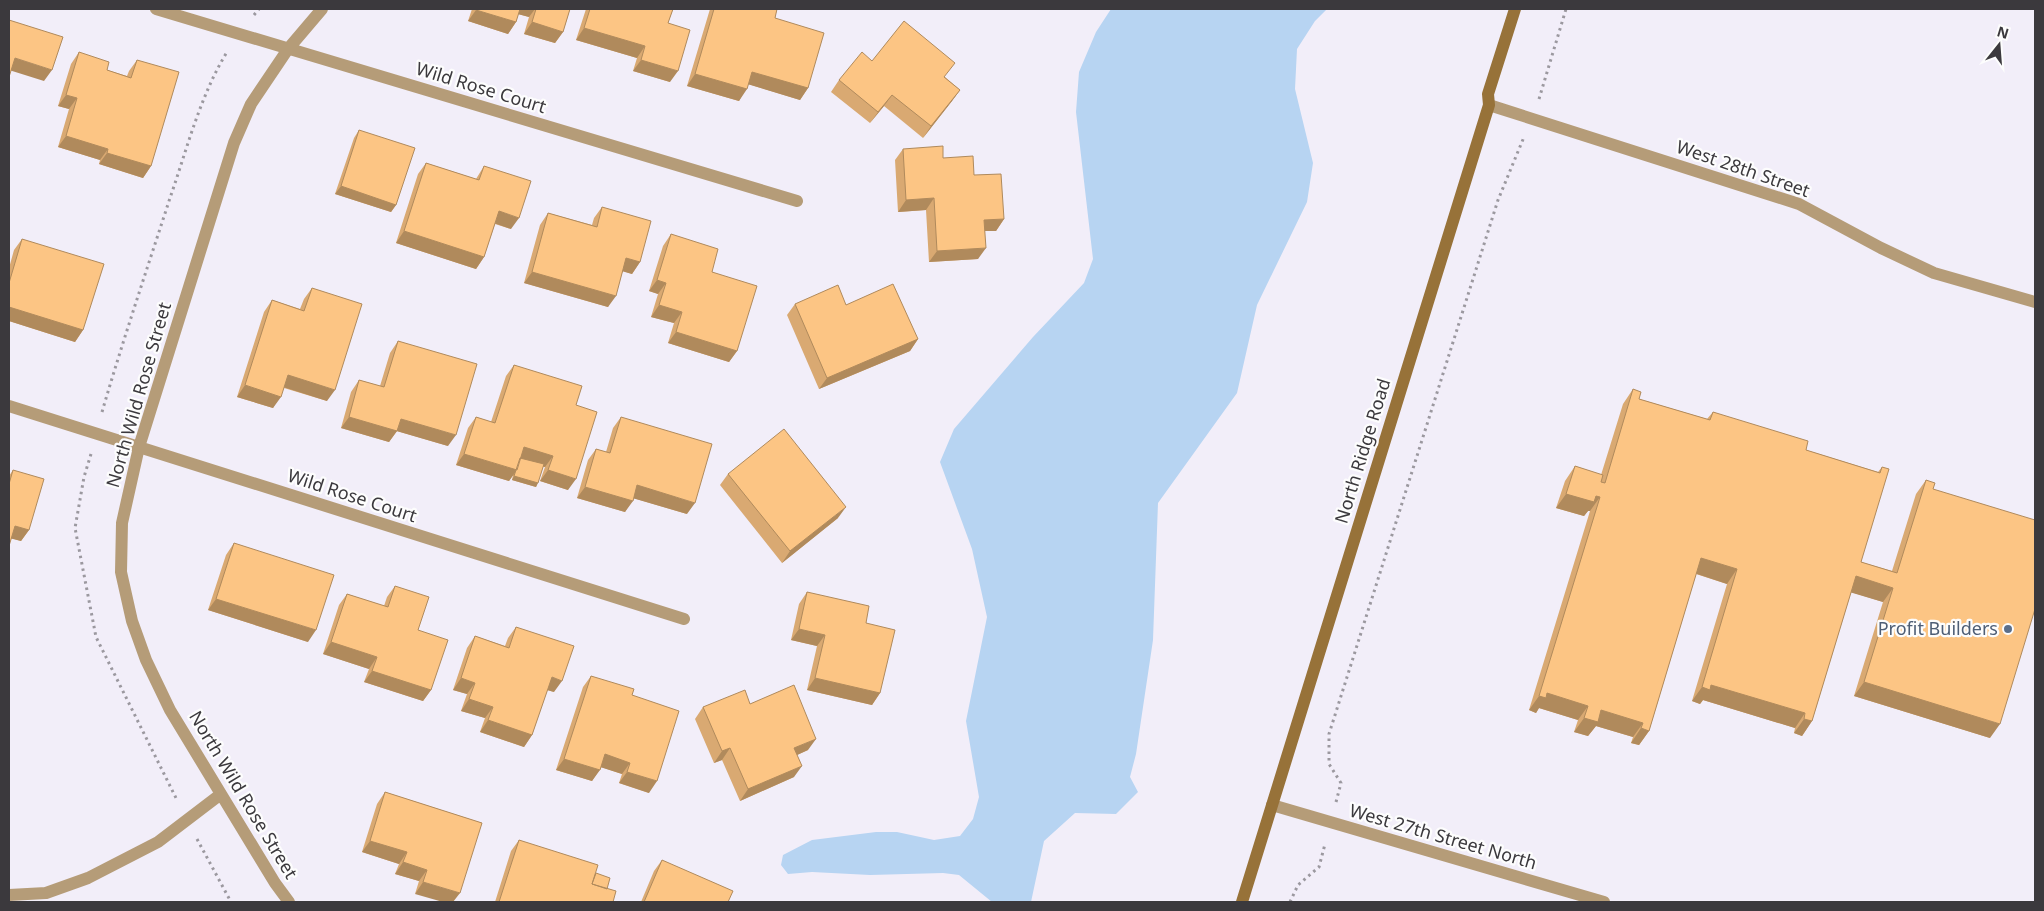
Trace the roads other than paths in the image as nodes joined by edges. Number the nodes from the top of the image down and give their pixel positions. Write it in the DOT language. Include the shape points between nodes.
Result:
graph roads {
  1 [pos="156,9"];
  2 [pos="322,9"];
  3 [pos="1514,9"];
  4 [pos="288,49"];
  5 [pos="1489,105"];
  6 [pos="797,201"];
  7 [pos="2035,302"];
  8 [pos="9,406"];
  9 [pos="139,447"];
  10 [pos="684,619"];
  11 [pos="221,794"];
  12 [pos="1272,805"];
  13 [pos="9,895"];
  14 [pos="289,902"];
  15 [pos="1242,902"];
  16 [pos="1604,902"];
  1 -- 4 [label="street, Wild Rose Court"];
  2 -- 4 [label="street, North Wild Rose Street"];
  3 -- 5 [label="main road, North Ridge Road" via="1488,94"];
  4 -- 6 [label="street, Wild Rose Court"];
  4 -- 9 [label="street, North Wild Rose Street" via="250,104 234,143"];
  5 -- 7 [label="street, West 28th Street" via="1799,204 1934,273"];
  5 -- 12 [label="main road, North Ridge Road"];
  8 -- 9 [label="street, Wild Rose Court"];
  9 -- 10 [label="street, Wild Rose Court"];
  9 -- 11 [label="street, North Wild Rose Street" via="122,523 121,572 132,621 170,710"];
  11 -- 13 [label="street" via="158,842 88,878 46,893"];
  11 -- 14 [label="street, North Wild Rose Street"];
  12 -- 15 [label="main road, North Ridge Road"];
  12 -- 16 [label="street, West 27th Street North"];
}
